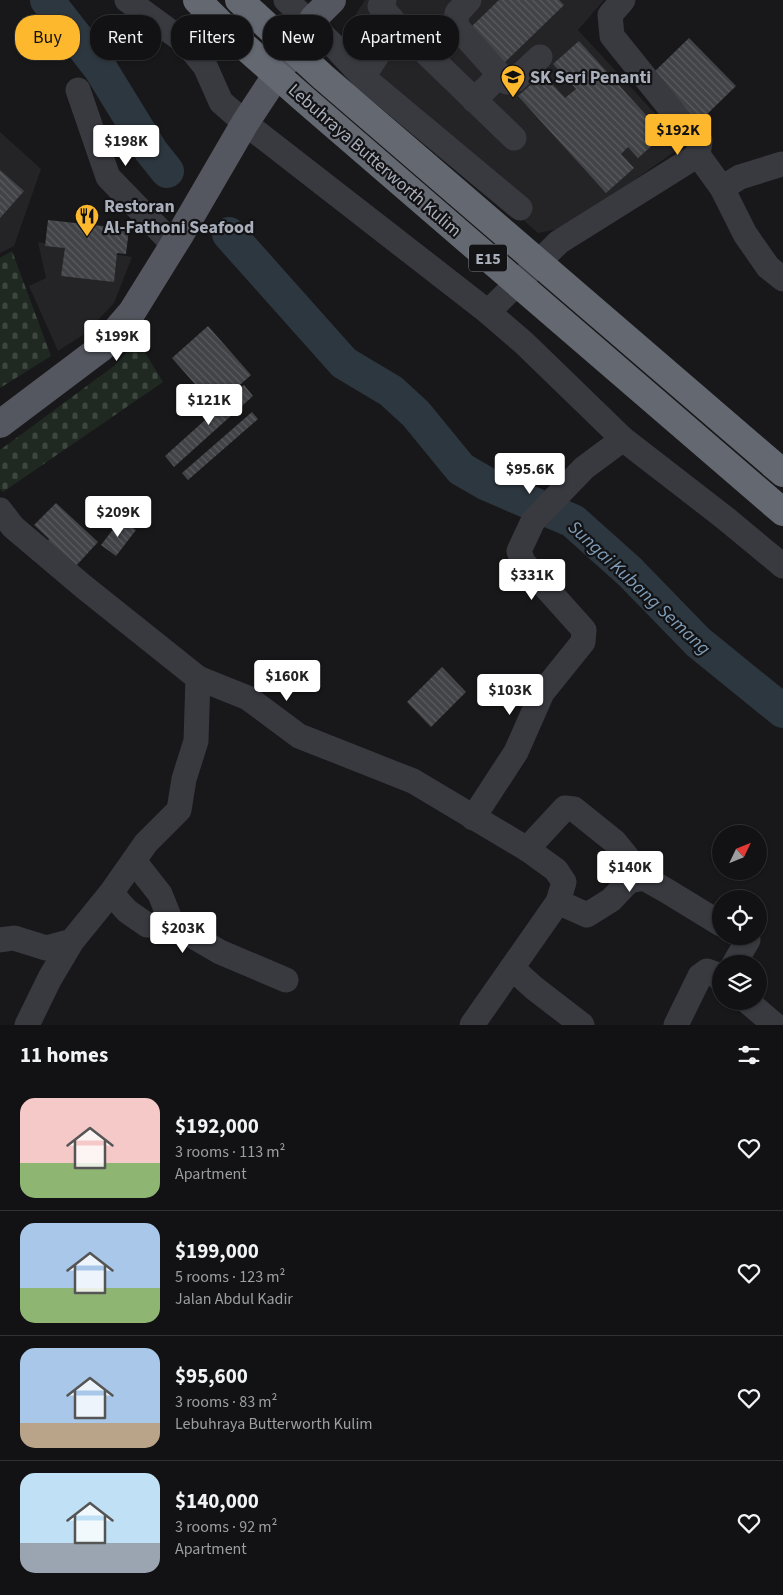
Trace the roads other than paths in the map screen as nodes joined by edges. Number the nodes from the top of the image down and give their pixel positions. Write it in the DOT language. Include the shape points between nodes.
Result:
graph roads {
  1 [pos="127,0"];
  2 [pos="197,0"];
  3 [pos="239,0"];
  4 [pos="332,0"];
  5 [pos="384,0"];
  6 [pos="468,0"];
  7 [pos="623,0"];
  8 [pos="290,4"];
  9 [pos="388,15"];
  10 [pos="540,57"];
  11 [pos="374,60"];
  12 [pos="433,60"];
  13 [pos="500,74"];
  14 [pos="363,77"];
  15 [pos="78,90"];
  16 [pos="474,100"];
  17 [pos="242,128"];
  18 [pos="514,138"];
  19 [pos="698,155"];
  20 [pos="782,164"];
  21 [pos="722,188"];
  22 [pos="520,208"];
  23 [pos="178,239"];
  24 [pos="783,279"];
  25 [pos="488,312"];
  26 [pos="0,424"];
  27 [pos="623,439"];
  28 [pos="783,473"];
  29 [pos="0,510"];
  30 [pos="783,512"];
  31 [pos="783,566"];
  32 [pos="198,678"];
  33 [pos="473,818"];
  34 [pos="527,849"];
  35 [pos="134,861"];
  36 [pos="644,878"];
  37 [pos="111,893"];
  38 [pos="558,902"];
  39 [pos="712,918"];
  40 [pos="172,924"];
  41 [pos="0,940"];
  42 [pos="72,941"];
  43 [pos="512,968"];
  44 [pos="712,973"];
  45 [pos="286,980"];
  46 [pos="758,1010"];
  47 [pos="27,1025"];
  48 [pos="472,1025"];
  49 [pos="582,1025"];
  50 [pos="676,1025"];
  51 [pos="775,1025"];
  1 -- 17 [label="street" via="186,43 205,66 221,102"];
  2 -- 30 [label="highway, Lebuhraya Butterworth Kulim / E15" via="297,93"];
  3 -- 28 [label="highway, Lebuhraya Butterworth Kulim / E15"];
  4 -- 17 [label="main road" via="314,18"];
  5 -- 9 [label="street" via="380,6"];
  6 -- 13 [label="street" via="457,13 456,26"];
  7 -- 19 [label="street" via="610,15 612,36 700,141"];
  8 -- 14 [label="street"];
  10 -- 13 [label="street" via="515,80 507,82"];
  11 -- 14 [label="street"];
  12 -- 16 [label="street"];
  13 -- 16 [label="street"];
  14 -- 22 [label="street"];
  15 -- 23 [label="street" via="108,177"];
  16 -- 18 [label="street"];
  17 -- 23 [label="main road"];
  17 -- 25 [label="street"];
  19 -- 21 [label="street"];
  19 -- 25 [label="street" via="558,242"];
  20 -- 21 [label="street" via="740,177"];
  21 -- 24 [label="street" via="745,234 768,268"];
  23 -- 26 [label="main road" via="132,312 101,348"];
  25 -- 27 [label="street"];
  27 -- 31 [label="street"];
  27 -- 33 [label="street" via="584,468 534,521 519,551 523,562 584,630 582,642 542,693 516,752"];
  29 -- 32 [label="street" via="13,527"];
  32 -- 33 [label="street" via="248,698 299,736 413,780"];
  32 -- 35 [label="street" via="196,741 184,779 179,810 146,843"];
  33 -- 34 [label="street"];
  34 -- 36 [label="street" via="565,808 574,809 615,842"];
  34 -- 38 [label="street" via="556,870 564,882"];
  35 -- 37 [label="street"];
  35 -- 40 [label="street" via="160,894"];
  36 -- 38 [label="street" via="629,880 611,900 587,914"];
  36 -- 39 [label="street"];
  37 -- 40 [label="street" via="127,911 147,925"];
  37 -- 42 [label="street"];
  38 -- 43 [label="street"];
  40 -- 45 [label="street" via="220,952"];
  41 -- 42 [label="street" via="14,938 46,948"];
  42 -- 47 [label="street"];
  43 -- 48 [label="street"];
  43 -- 49 [label="street"];
  44 -- 50 [label="street" via="707,971 700,976"];
  46 -- 51 [label="street"];
}
